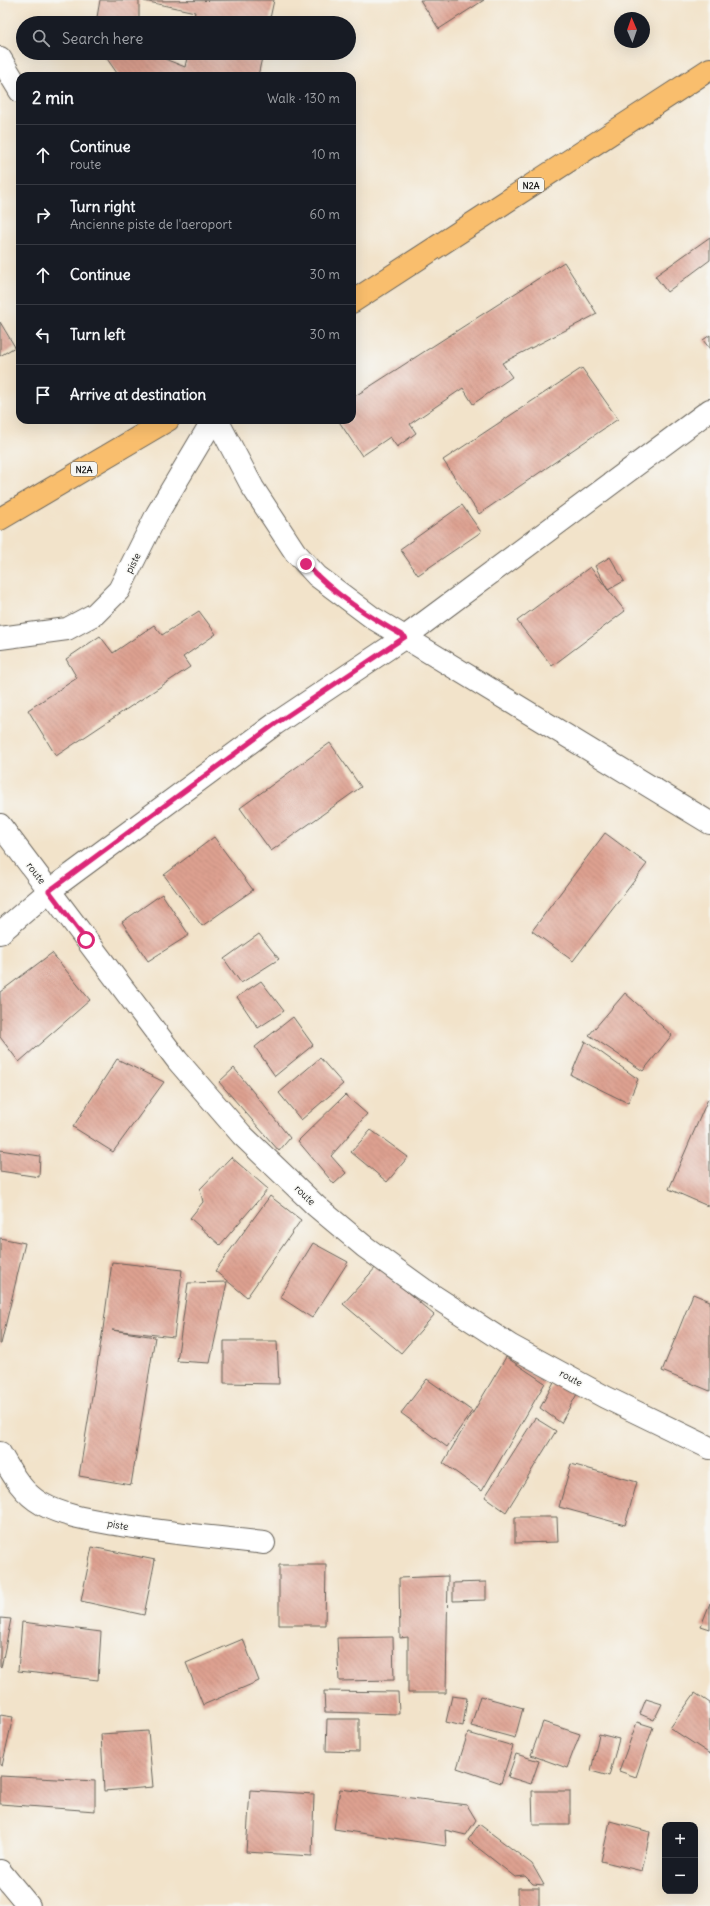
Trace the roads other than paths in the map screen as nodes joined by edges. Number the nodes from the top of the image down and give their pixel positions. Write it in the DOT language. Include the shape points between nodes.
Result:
graph roads {
  1 [pos="0,58"];
  2 [pos="710,68"];
  3 [pos="16,84"];
  4 [pos="356,299"];
  5 [pos="710,410"];
  6 [pos="161,424"];
  7 [pos="211,424"];
  8 [pos="219,424"];
  9 [pos="0,519"];
  10 [pos="405,637"];
  11 [pos="0,638"];
  12 [pos="710,823"];
  13 [pos="0,825"];
  14 [pos="49,891"];
  15 [pos="0,933"];
  16 [pos="710,1448"];
  17 [pos="0,1453"];
  18 [pos="264,1543"];
  19 [pos="0,1871"];
  20 [pos="29,1906"];
  1 -- 3 [label="street"];
  2 -- 4 [label="highway, N2A"];
  5 -- 10 [label="street"];
  6 -- 9 [label="highway, N2A"];
  7 -- 11 [label="street, piste" via="158,514 119,590 95,614 67,630"];
  8 -- 10 [label="street" via="253,488 295,552 316,576"];
  10 -- 12 [label="street"];
  10 -- 14 [label="street" via="275,724"];
  13 -- 14 [label="street, route"];
  14 -- 15 [label="street"];
  14 -- 16 [label="street, route" via="176,1060 242,1134 322,1210 366,1247 423,1289 511,1346"];
  17 -- 18 [label="street, piste" via="13,1476 26,1492 42,1505 82,1519 156,1532"];
  19 -- 20 [label="street"];
}
